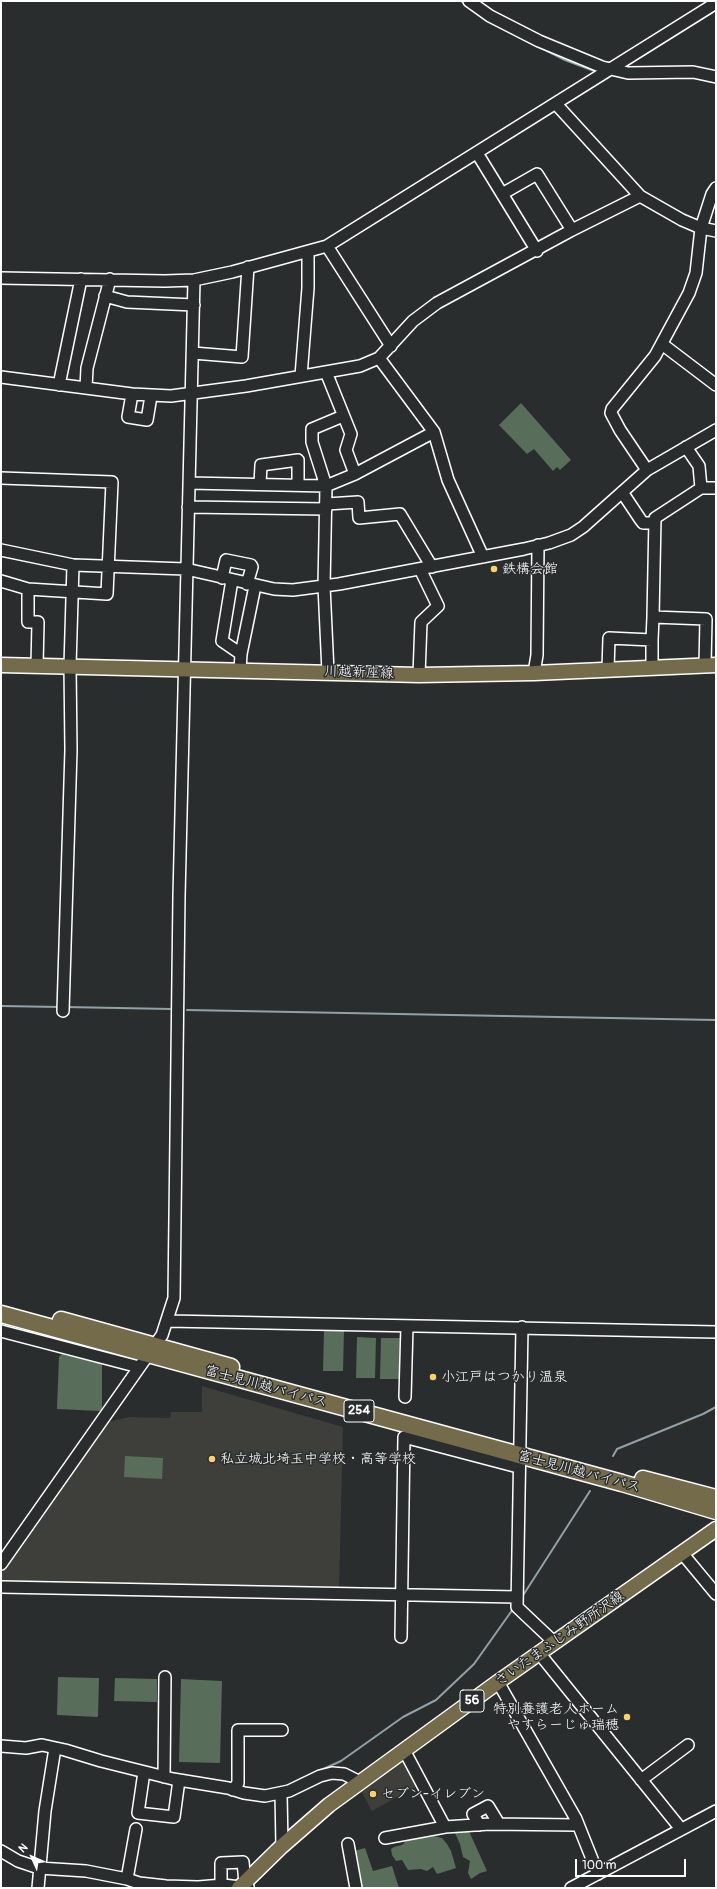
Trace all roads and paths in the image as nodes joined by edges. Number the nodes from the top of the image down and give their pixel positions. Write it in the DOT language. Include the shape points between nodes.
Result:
graph roads {
  1 [pos="469,1"];
  2 [pos="716,3"];
  3 [pos="607,72"];
  4 [pos="716,76"];
  5 [pos="556,104"];
  6 [pos="477,153"];
  7 [pos="716,188"];
  8 [pos="502,194"];
  9 [pos="640,196"];
  10 [pos="701,228"];
  11 [pos="572,230"];
  12 [pos="716,231"];
  13 [pos="327,246"];
  14 [pos="537,250"];
  15 [pos="308,252"];
  16 [pos="248,267"];
  17 [pos="1,278"];
  18 [pos="81,279"];
  19 [pos="110,279"];
  20 [pos="194,280"];
  21 [pos="105,296"];
  22 [pos="194,305"];
  23 [pos="662,344"];
  24 [pos="391,346"];
  25 [pos="193,353"];
  26 [pos="379,358"];
  27 [pos="326,372"];
  28 [pos="301,376"];
  29 [pos="1,377"];
  30 [pos="716,385"];
  31 [pos="59,386"];
  32 [pos="86,388"];
  33 [pos="191,393"];
  34 [pos="132,394"];
  35 [pos="151,396"];
  36 [pos="344,416"];
  37 [pos="716,430"];
  38 [pos="434,432"];
  39 [pos="686,447"];
  40 [pos="647,470"];
  41 [pos="355,474"];
  42 [pos="1,478"];
  43 [pos="189,483"];
  44 [pos="260,484"];
  45 [pos="298,484"];
  46 [pos="326,486"];
  47 [pos="701,488"];
  48 [pos="716,488"];
  49 [pos="622,492"];
  50 [pos="188,507"];
  51 [pos="327,507"];
  52 [pos="654,522"];
  53 [pos="538,545"];
  54 [pos="1,550"];
  55 [pos="483,557"];
  56 [pos="73,565"];
  57 [pos="108,566"];
  58 [pos="432,566"];
  59 [pos="420,569"];
  60 [pos="186,570"];
  61 [pos="227,579"];
  62 [pos="1,581"];
  63 [pos="251,585"];
  64 [pos="324,586"];
  65 [pos="28,589"];
  66 [pos="71,591"];
  67 [pos="653,618"];
  68 [pos="652,640"];
  69 [pos="241,654"];
  70 [pos="1,665"];
  71 [pos="711,665"];
  72 [pos="38,666"];
  73 [pos="70,666"];
  74 [pos="652,667"];
  75 [pos="183,668"];
  76 [pos="608,669"];
  77 [pos="240,670"];
  78 [pos="328,672"];
  79 [pos="534,673"];
  80 [pos="419,675"];
  81 [pos="63,1011"];
  82 [pos="1,1304"];
  83 [pos="1,1314"];
  84 [pos="168,1321"];
  85 [pos="407,1326"];
  86 [pos="522,1327"];
  87 [pos="1,1332"];
  88 [pos="716,1332"];
  89 [pos="147,1356"];
  90 [pos="405,1398"];
  91 [pos="519,1456"];
  92 [pos="716,1498"];
  93 [pos="716,1511"];
  94 [pos="716,1529"];
  95 [pos="682,1553"];
  96 [pos="1,1564"];
  97 [pos="1,1587"];
  98 [pos="716,1594"];
  99 [pos="401,1596"];
  100 [pos="517,1597"];
  101 [pos="401,1637"];
  102 [pos="554,1642"];
  103 [pos="539,1653"];
  104 [pos="166,1677"];
  105 [pos="498,1682"];
  106 [pos="282,1730"];
  107 [pos="688,1745"];
  108 [pos="1,1746"];
  109 [pos="55,1748"];
  110 [pos="404,1750"];
  111 [pos="144,1772"];
  112 [pos="164,1777"];
  113 [pos="179,1780"];
  114 [pos="641,1780"];
  115 [pos="360,1782"];
  116 [pos="233,1790"];
  117 [pos="281,1793"];
  118 [pos="716,1810"];
  119 [pos="499,1824"];
  120 [pos="479,1825"];
  121 [pos="577,1825"];
  122 [pos="445,1828"];
  123 [pos="136,1829"];
  124 [pos="680,1829"];
  125 [pos="385,1838"];
  126 [pos="348,1844"];
  127 [pos="282,1846"];
  128 [pos="1,1851"];
  129 [pos="39,1868"];
  130 [pos="598,1874"];
  131 [pos="126,1879"];
  132 [pos="221,1885"];
  133 [pos="243,1887"];
  134 [pos="38,1888"];
  135 [pos="356,1888"];
  136 [pos="571,1888"];
  1 -- 3 [label="street" via="490,16 539,41 602,67"];
  2 -- 3 [label="street"];
  3 -- 4 [label="street" via="692,72"];
  3 -- 5 [label="street"];
  5 -- 6 [label="street"];
  5 -- 9 [label="street"];
  6 -- 8 [label="street"];
  6 -- 13 [label="street"];
  7 -- 10 [label="street"];
  8 -- 11 [label="street" via="537,174"];
  8 -- 14 [label="street"];
  9 -- 10 [label="street"];
  9 -- 11 [label="street"];
  10 -- 12 [label="street"];
  10 -- 23 [label="street" via="696,273 689,293"];
  11 -- 14 [label="street"];
  13 -- 15 [label="street"];
  13 -- 24 [label="street"];
  14 -- 24 [label="street" via="428,309 413,321"];
  15 -- 16 [label="street"];
  15 -- 28 [label="street" via="308,288"];
  16 -- 20 [label="street"];
  16 -- 25 [label="street" via="242,357"];
  17 -- 18 [label="street"];
  18 -- 19 [label="street"];
  18 -- 31 [label="street"];
  19 -- 20 [label="street"];
  19 -- 21 [label="street"];
  20 -- 22 [label="street"];
  21 -- 22 [label="street" via="127,302"];
  21 -- 32 [label="street" via="87,368"];
  22 -- 25 [label="street"];
  23 -- 30 [label="street"];
  23 -- 40 [label="street" via="611,413"];
  24 -- 26 [label="street"];
  25 -- 33 [label="street"];
  26 -- 27 [label="street" via="360,366"];
  26 -- 38 [label="street"];
  27 -- 28 [label="street"];
  27 -- 36 [label="street"];
  28 -- 33 [label="street"];
  29 -- 31 [label="street"];
  31 -- 32 [label="street"];
  32 -- 34 [label="street"];
  33 -- 35 [label="street"];
  33 -- 43 [label="street"];
  34 -- 35 [label="street"];
  34 -- 35 [label="street" via="128,417 147,420"];
  36 -- 41 [label="street" via="351,434 346,450"];
  36 -- 46 [label="street" via="312,429 312,442"];
  37 -- 39 [label="street"];
  38 -- 41 [label="street"];
  38 -- 55 [label="street" via="448,480"];
  39 -- 40 [label="street"];
  39 -- 47 [label="street" via="699,466"];
  40 -- 49 [label="street"];
  41 -- 46 [label="street"];
  42 -- 57 [label="street" via="112,482"];
  43 -- 44 [label="street"];
  43 -- 50 [label="street"];
  44 -- 45 [label="street"];
  44 -- 45 [label="street" via="261,465 298,460"];
  45 -- 46 [label="street"];
  46 -- 51 [label="street"];
  47 -- 48 [label="street"];
  47 -- 52 [label="street" via="655,518"];
  49 -- 52 [label="street" via="643,523"];
  49 -- 53 [label="street" via="571,535"];
  50 -- 51 [label="street"];
  50 -- 60 [label="street"];
  51 -- 58 [label="street" via="358,502 359,518 400,514"];
  51 -- 64 [label="street"];
  52 -- 67 [label="street"];
  53 -- 55 [label="street"];
  53 -- 79 [label="street" via="537,655"];
  54 -- 56 [label="street"];
  55 -- 58 [label="street"];
  56 -- 57 [label="street"];
  56 -- 66 [label="street"];
  57 -- 60 [label="street"];
  57 -- 66 [label="street" via="107,594"];
  58 -- 59 [label="street"];
  59 -- 64 [label="street"];
  59 -- 80 [label="street" via="438,606 421,622"];
  60 -- 61 [label="street"];
  60 -- 75 [label="street"];
  61 -- 63 [label="street"];
  61 -- 63 [label="street" via="226,560 251,565"];
  61 -- 69 [label="street" via="222,641"];
  62 -- 65 [label="street"];
  63 -- 64 [label="street" via="293,590"];
  63 -- 69 [label="street"];
  64 -- 78 [label="street"];
  65 -- 66 [label="street"];
  65 -- 72 [label="street" via="28,622 38,622"];
  66 -- 73 [label="street"];
  67 -- 68 [label="street"];
  67 -- 71 [label="street" via="706,619"];
  68 -- 74 [label="street"];
  68 -- 76 [label="street" via="609,638"];
  69 -- 77 [label="street"];
  70 -- 72 [label="main road, 川越新座線"];
  71 -- 74 [label="main road, 川越新座線"];
  72 -- 73 [label="main road, 川越新座線"];
  73 -- 75 [label="main road, 川越新座線"];
  73 -- 81 [label="street" via="71,750"];
  74 -- 76 [label="main road, 川越新座線"];
  75 -- 77 [label="main road, 川越新座線"];
  75 -- 84 [label="street" via="176,1268 174,1298"];
  76 -- 79 [label="main road, 川越新座線"];
  77 -- 78 [label="main road, 川越新座線"];
  78 -- 80 [label="main road, 川越新座線"];
  79 -- 80 [label="main road, 川越新座線"];
  82 -- 89 [label="highway, 富士見川越バイパス / 254"];
  83 -- 89 [label="highway, 富士見川越バイパス / 254"];
  84 -- 85 [label="street"];
  84 -- 89 [label="street"];
  85 -- 86 [label="street"];
  85 -- 90 [label="street"];
  86 -- 88 [label="street"];
  86 -- 91 [label="street"];
  87 -- 89 [label="street"];
  89 -- 91 [label="highway, 富士見川越バイパス / 254"];
  89 -- 96 [label="street"];
  91 -- 92 [label="highway, 富士見川越バイパス / 254"];
  91 -- 93 [label="highway, 富士見川越バイパス / 254"];
  91 -- 99 [label="street" via="404,1437"];
  91 -- 100 [label="street"];
  94 -- 95 [label="main road, さいたまふじみ野所沢線 / 56"];
  95 -- 98 [label="street"];
  95 -- 102 [label="main road, さいたまふじみ野所沢線 / 56"];
  97 -- 99 [label="street"];
  99 -- 100 [label="street"];
  99 -- 101 [label="street"];
  100 -- 102 [label="street" via="517,1607"];
  102 -- 103 [label="main road, さいたまふじみ野所沢線 / 56"];
  103 -- 105 [label="main road, さいたまふじみ野所沢線 / 56"];
  103 -- 114 [label="street"];
  104 -- 112 [label="street"];
  105 -- 110 [label="main road, さいたまふじみ野所沢線 / 56"];
  105 -- 121 [label="street" via="576,1819"];
  106 -- 116 [label="street" via="238,1730 238,1783"];
  107 -- 114 [label="street"];
  108 -- 109 [label="street" via="26,1748 42,1745"];
  109 -- 111 [label="street"];
  109 -- 129 [label="street"];
  110 -- 115 [label="main road, さいたまふじみ野所沢線 / 56"];
  110 -- 122 [label="street"];
  111 -- 112 [label="street"];
  111 -- 113 [label="street" via="138,1813 174,1817"];
  112 -- 113 [label="street"];
  113 -- 116 [label="street"];
  114 -- 124 [label="street"];
  115 -- 117 [label="street" via="344,1774 332,1773"];
  115 -- 127 [label="main road, さいたまふじみ野所沢線 / 56"];
  116 -- 117 [label="street" via="265,1796"];
  117 -- 127 [label="street"];
  118 -- 124 [label="street"];
  119 -- 120 [label="street"];
  119 -- 120 [label="street" via="488,1806 473,1814"];
  119 -- 121 [label="street"];
  120 -- 122 [label="street"];
  121 -- 130 [label="street"];
  122 -- 125 [label="street"];
  123 -- 131 [label="street"];
  124 -- 130 [label="street"];
  126 -- 135 [label="street"];
  127 -- 133 [label="main road, さいたまふじみ野所沢線 / 56"];
  128 -- 129 [label="street" via="18,1861"];
  129 -- 131 [label="street" via="86,1871"];
  129 -- 134 [label="street"];
  130 -- 136 [label="street"];
  131 -- 132 [label="street" via="166,1886"];
  132 -- 133 [label="street"];
  132 -- 133 [label="street" via="221,1863 243,1862"];
}
